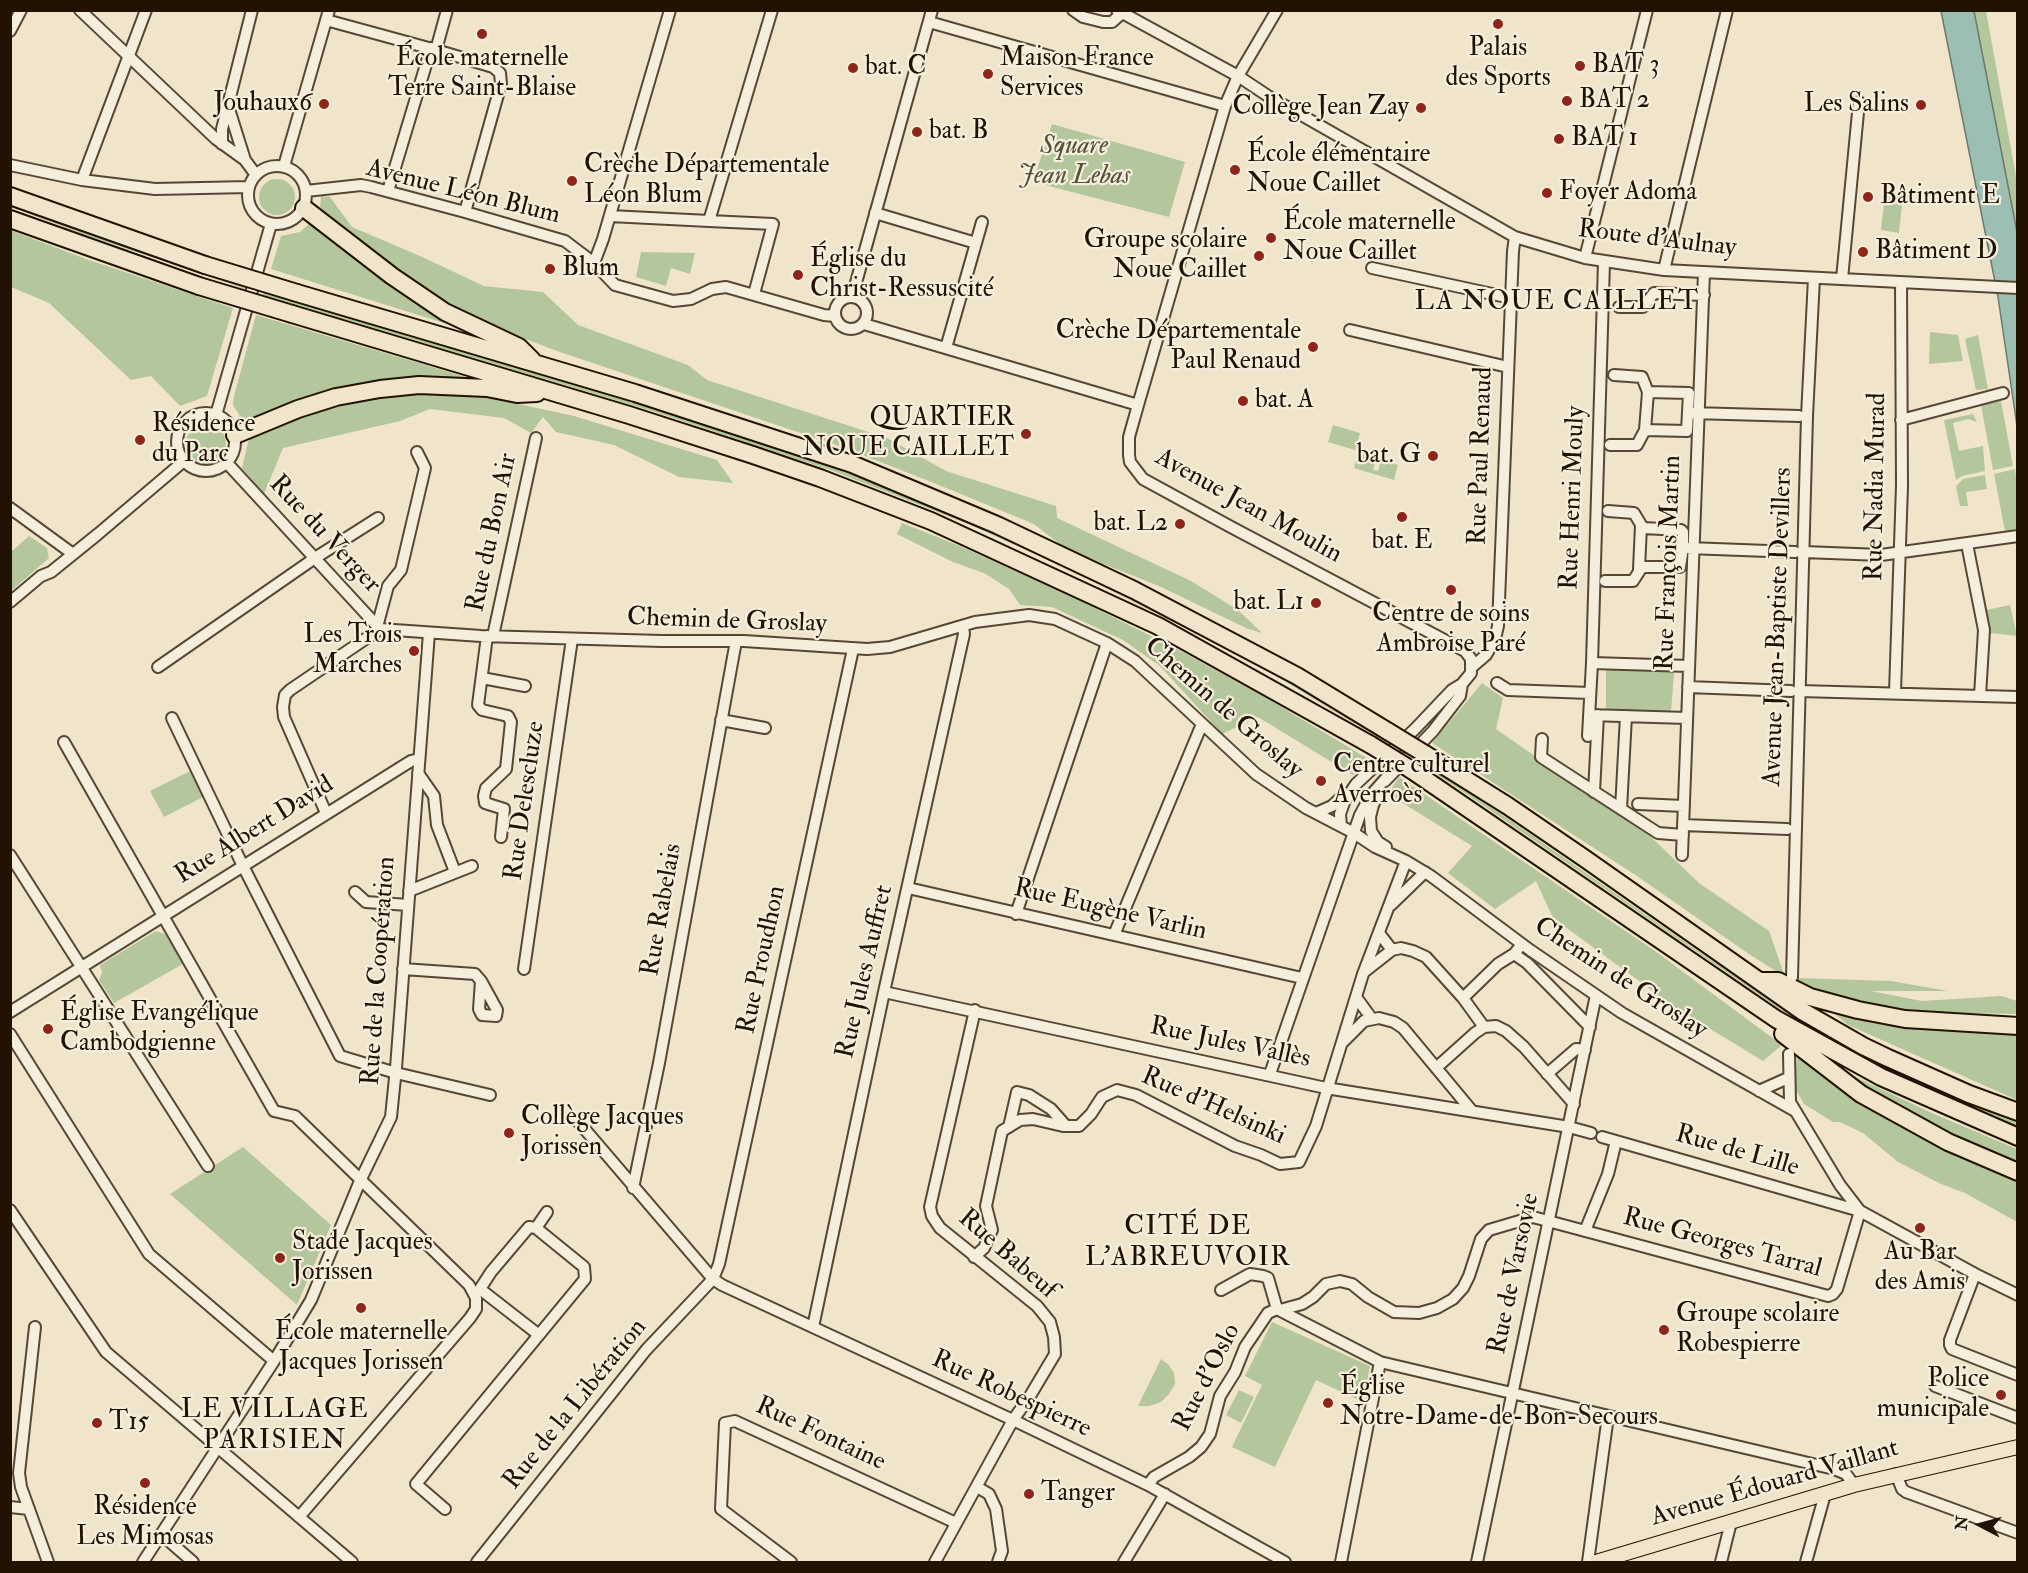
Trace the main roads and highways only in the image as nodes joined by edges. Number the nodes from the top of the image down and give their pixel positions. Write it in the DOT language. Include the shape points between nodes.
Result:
graph roads {
  1 [pos="10,196"];
  2 [pos="304,207"];
  3 [pos="10,219"];
  4 [pos="535,363"];
  5 [pos="549,392"];
  6 [pos="235,435"];
  7 [pos="1759,982"];
  8 [pos="1776,1019"];
  9 [pos="2018,1026"];
  10 [pos="2018,1112"];
  11 [pos="2018,1137"];
  12 [pos="2015,1172"];
  13 [pos="2018,1441"];
  14 [pos="2011,1448"];
  15 [pos="1596,1563"];
  1 -- 4 [label="highway, bridge" via="205,265"];
  2 -- 4 [label="highway" via="445,312 519,347"];
  3 -- 5 [label="highway, bridge" via="200,286"];
  4 -- 7 [label="highway, bridge" via="826,455 997,525 1145,596 1297,676 1508,806"];
  5 -- 6 [label="highway" via="517,394 487,388 419,385 380,389 336,397"];
  5 -- 8 [label="highway, bridge" via="753,455 931,520 1158,626 1410,769"];
  7 -- 9 [label="highway" via="1778,981 1810,996 1905,1019"];
  7 -- 10 [label="highway" via="1863,1046"];
  8 -- 11 [label="highway" via="1881,1077"];
  8 -- 12 [label="highway" via="1783,1034 1861,1094 1948,1142"];
  13 -- 14 [label="main road, Avenue Édouard Vaillant"];
  14 -- 15 [label="main road, Avenue Édouard Vaillant" via="1854,1485"];
}
